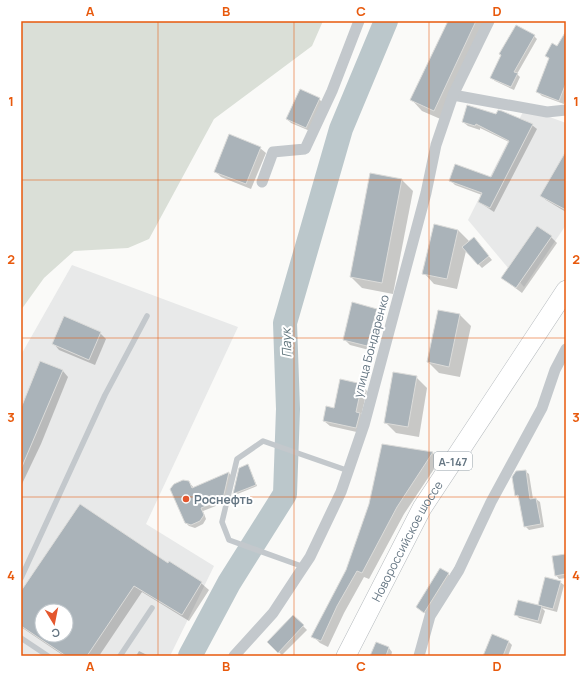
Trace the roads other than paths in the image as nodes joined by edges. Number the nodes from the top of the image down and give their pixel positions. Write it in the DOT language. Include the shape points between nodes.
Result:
graph roads {
  1 [pos="359,21"];
  2 [pos="489,21"];
  3 [pos="454,95"];
  4 [pos="566,110"];
  5 [pos="262,182"];
  6 [pos="566,290"];
  7 [pos="146,316"];
  8 [pos="566,349"];
  9 [pos="349,471"];
  10 [pos="304,567"];
  11 [pos="21,578"];
  12 [pos="152,608"];
  13 [pos="21,638"];
  14 [pos="48,656"];
  15 [pos="120,656"];
  16 [pos="234,656"];
  17 [pos="346,656"];
  18 [pos="419,656"];
  1 -- 5 [label="street" via="332,91 305,149 273,152"];
  2 -- 3 [label="street, улица Бондаренко"];
  3 -- 4 [label="street" via="547,112"];
  3 -- 9 [label="street, улица Бондаренко" via="436,145 426,193 364,425"];
  6 -- 17 [label="highway, Новороссийское шоссе / А-147" via="422,508"];
  7 -- 11 [label="lane" via="105,395"];
  8 -- 18 [label="street" via="555,370 542,408 494,496 459,570 430,616"];
  9 -- 10 [label="street, улица Бондаренко"];
  9 -- 10 [label="lane" via="263,441 237,459 222,522 229,540"];
  10 -- 16 [label="street, улица Бондаренко" via="273,613"];
  12 -- 15 [label="lane"];
  13 -- 14 [label="lane"];
}
